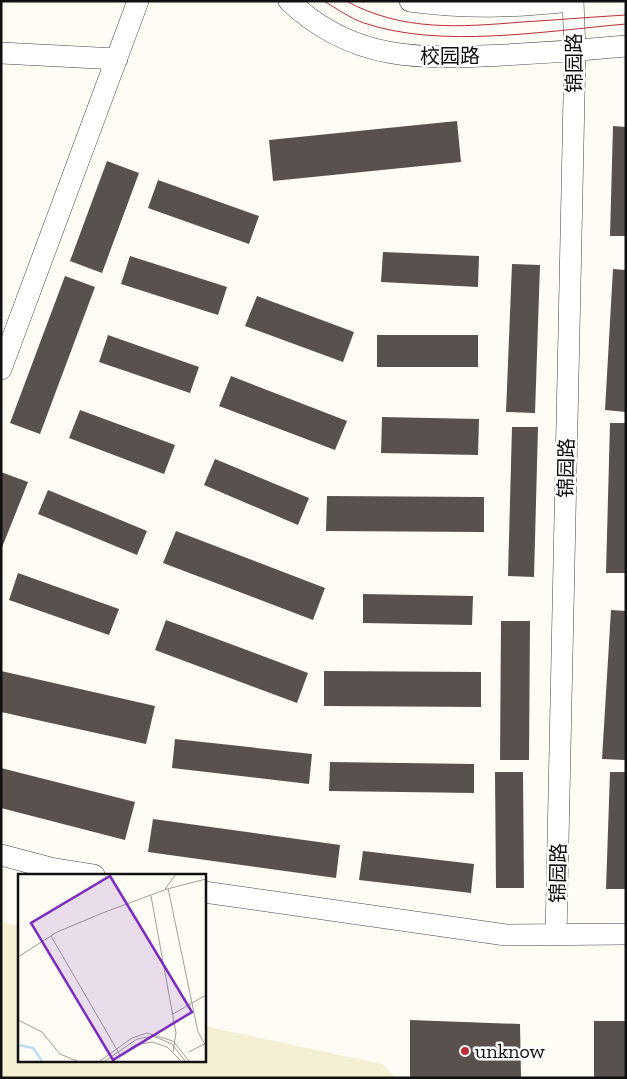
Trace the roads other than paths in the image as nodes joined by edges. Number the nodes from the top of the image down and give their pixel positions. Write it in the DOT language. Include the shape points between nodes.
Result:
graph roads {
  1 [pos="138,1"];
  2 [pos="289,1"];
  3 [pos="410,1"];
  4 [pos="572,1"];
  5 [pos="626,46"];
  6 [pos="575,51"];
  7 [pos="1,53"];
  8 [pos="117,59"];
  9 [pos="1,370"];
  10 [pos="1,855"];
  11 [pos="88,874"];
  12 [pos="205,892"];
  13 [pos="626,934"];
  14 [pos="556,935"];
  1 -- 8 [label="street"];
  2 -- 6 [label="street, 校园路" via="307,18 339,38 383,53 440,58"];
  3 -- 4 [label="street" via="453,7 508,8"];
  4 -- 6 [label="street, 锦园路"];
  5 -- 6 [label="street, 校园路"];
  6 -- 14 [label="street, 锦园路"];
  7 -- 8 [label="street"];
  8 -- 9 [label="street"];
  10 -- 11 [label="street"];
  12 -- 14 [label="street" via="506,935"];
  13 -- 14 [label="street"];
}
